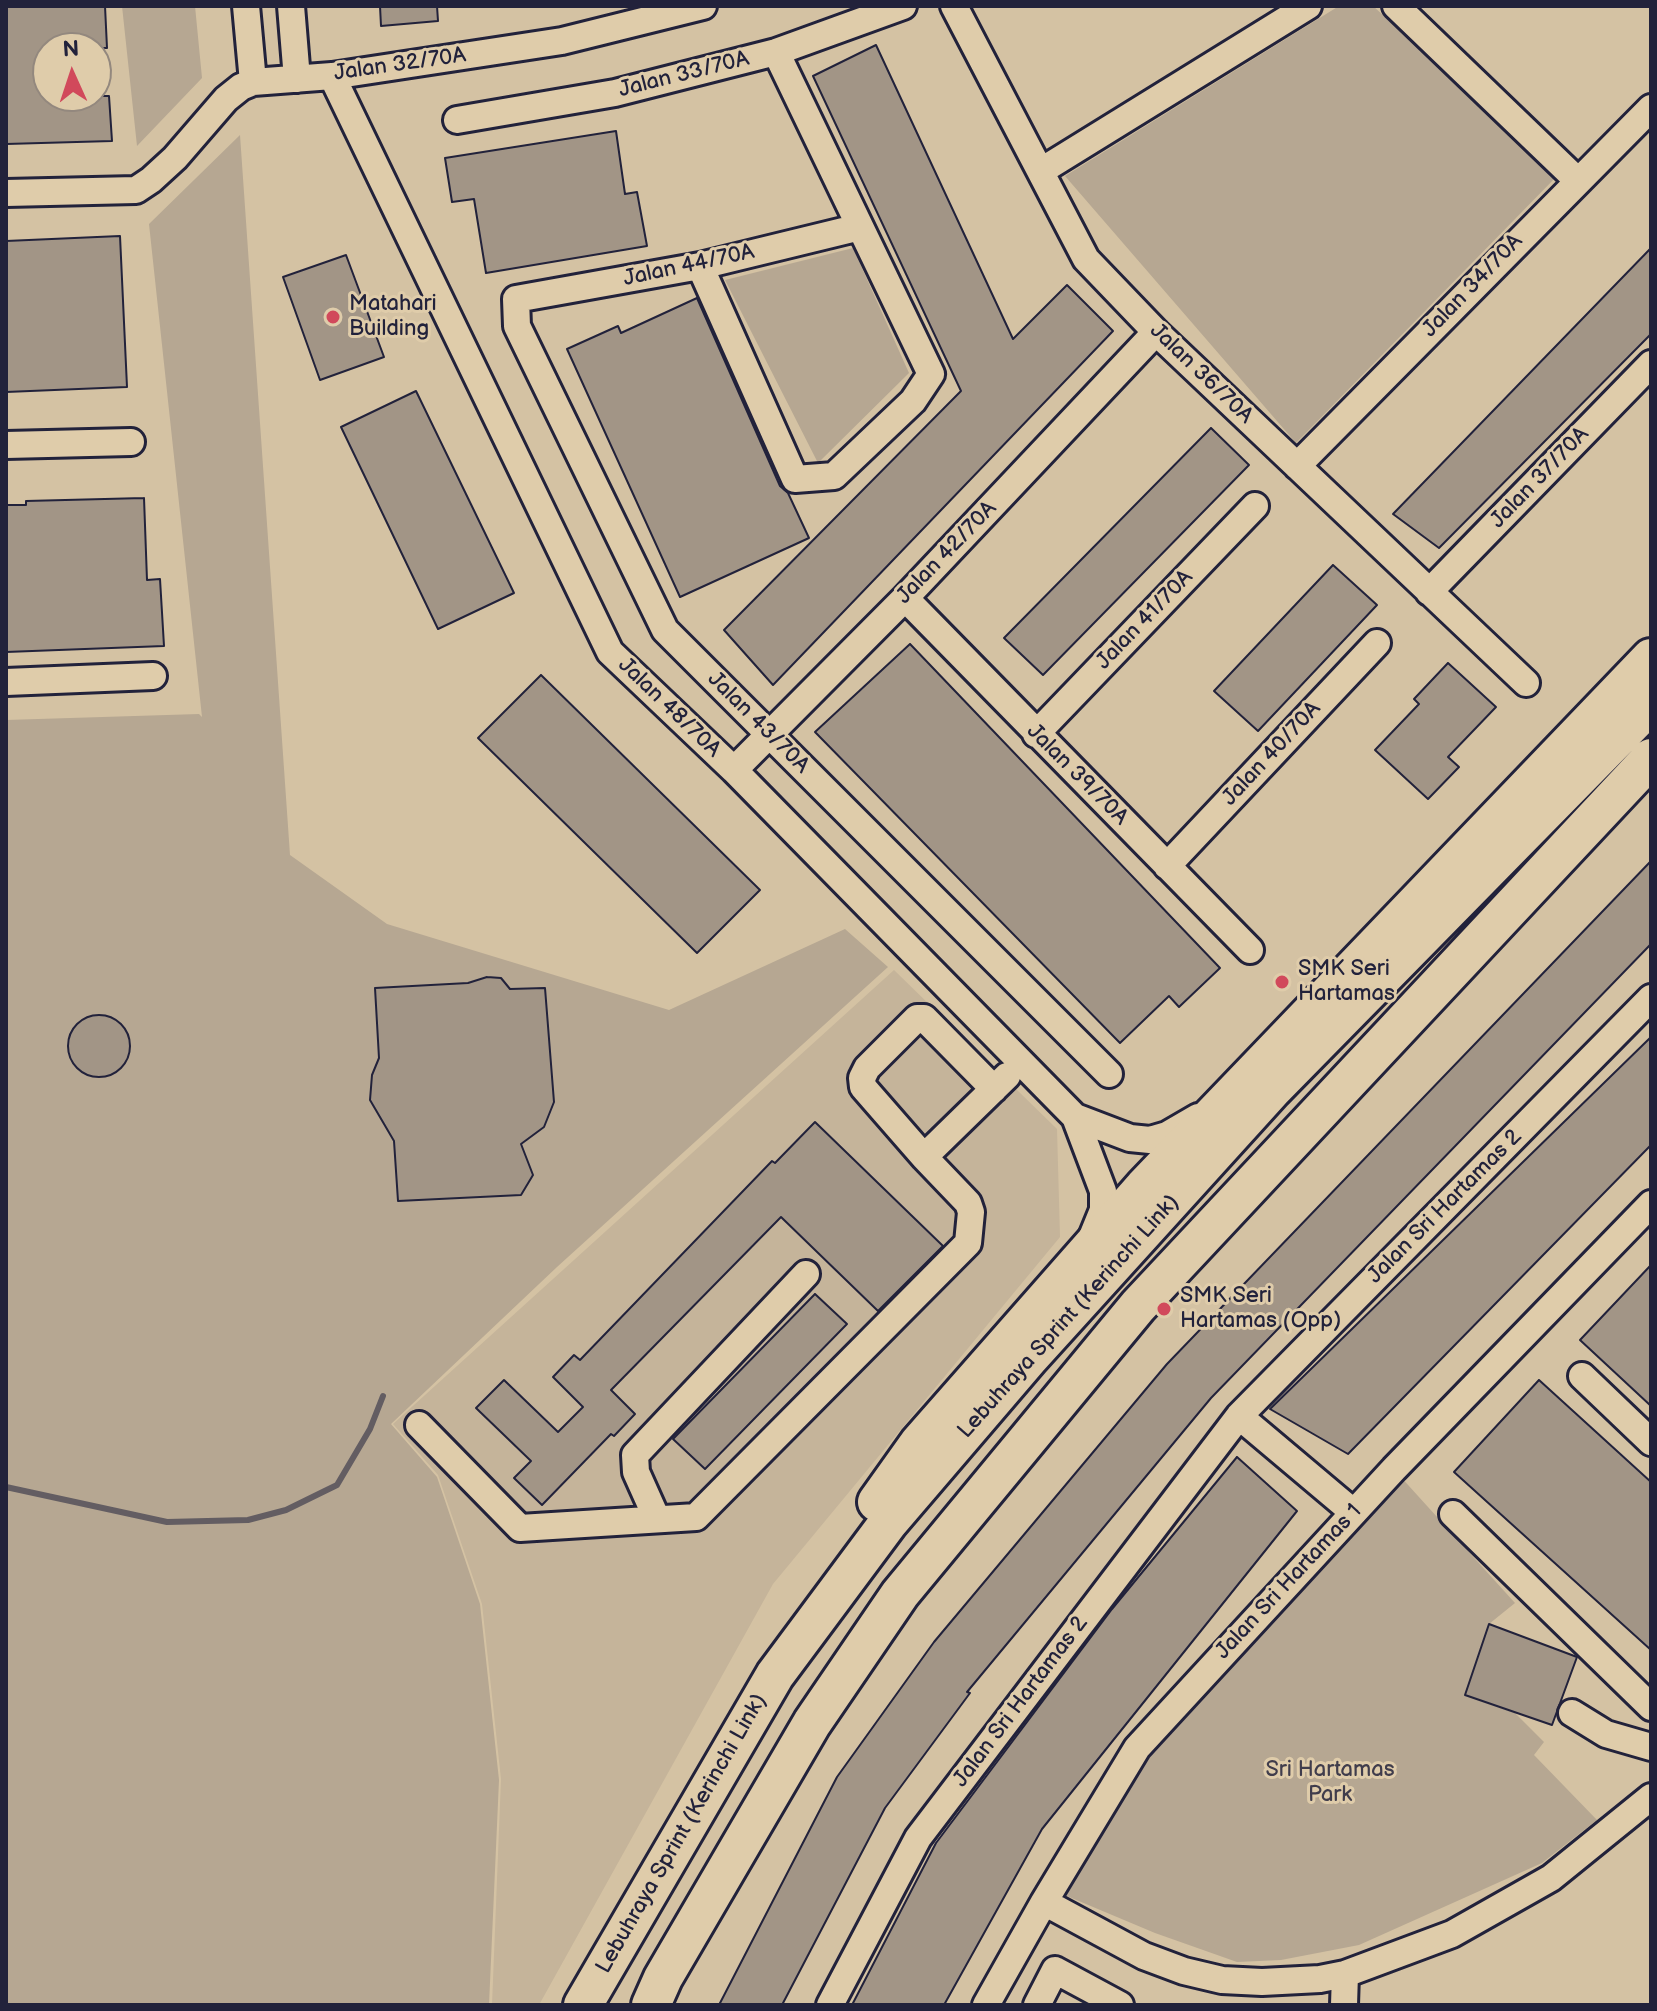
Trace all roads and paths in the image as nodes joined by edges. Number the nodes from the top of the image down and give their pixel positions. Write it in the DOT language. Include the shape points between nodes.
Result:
graph roads {
  1 [pos="246,6"];
  2 [pos="291,6"];
  3 [pos="703,6"];
  4 [pos="903,6"];
  5 [pos="954,6"];
  6 [pos="1308,6"];
  7 [pos="1396,6"];
  8 [pos="776,52"];
  9 [pos="332,76"];
  10 [pos="297,79"];
  11 [pos="253,82"];
  12 [pos="1651,108"];
  13 [pos="457,120"];
  14 [pos="1041,171"];
  15 [pos="1577,180"];
  16 [pos="6,193"];
  17 [pos="860,227"];
  18 [pos="700,266"];
  19 [pos="516,299"];
  20 [pos="1156,332"];
  21 [pos="1651,364"];
  22 [pos="131,442"];
  23 [pos="6,445"];
  24 [pos="1297,466"];
  25 [pos="1255,506"];
  26 [pos="1429,592"];
  27 [pos="905,598"];
  28 [pos="1377,643"];
  29 [pos="1651,658"];
  30 [pos="153,676"];
  31 [pos="6,682"];
  32 [pos="1526,683"];
  33 [pos="1651,704"];
  34 [pos="1036,734"];
  35 [pos="770,735"];
  36 [pos="1651,758"];
  37 [pos="734,770"];
  38 [pos="1651,791"];
  39 [pos="1167,866"];
  40 [pos="1250,950"];
  41 [pos="1651,998"];
  42 [pos="1021,1062"];
  43 [pos="1109,1074"];
  44 [pos="994,1089"];
  45 [pos="1231,1095"];
  46 [pos="1075,1117"];
  47 [pos="924,1157"];
  48 [pos="1651,1204"];
  49 [pos="1232,1206"];
  50 [pos="1078,1262"];
  51 [pos="806,1274"];
  52 [pos="1582,1376"];
  53 [pos="1239,1416"];
  54 [pos="419,1425"];
  55 [pos="1651,1442"];
  56 [pos="1353,1512"];
  57 [pos="1453,1514"];
  58 [pos="657,1519"];
  59 [pos="775,1675"];
  60 [pos="1651,1707"];
  61 [pos="1572,1713"];
  62 [pos="1651,1747"];
  63 [pos="1651,1797"];
  64 [pos="1044,1902"];
  65 [pos="1345,1974"];
  66 [pos="1301,1993"];
  67 [pos="583,2005"];
  68 [pos="651,2005"];
  69 [pos="830,2005"];
  70 [pos="986,2005"];
  71 [pos="1037,2005"];
  72 [pos="1120,2005"];
  73 [pos="1344,2005"];
  1 -- 11 [label="street"];
  2 -- 10 [label="street"];
  3 -- 9 [label="street, Jalan 32/70A" via="562,41"];
  4 -- 8 [label="street, Jalan 33/70A"];
  5 -- 14 [label="street, Jalan 36/70A"];
  6 -- 14 [label="street"];
  7 -- 15 [label="street"];
  8 -- 13 [label="street, Jalan 33/70A" via="615,93"];
  8 -- 17 [label="street"];
  9 -- 10 [label="street, Jalan 32/70A"];
  9 -- 37 [label="street, Jalan 48/70A" via="610,652"];
  10 -- 11 [label="street, Jalan 32/70A"];
  11 -- 16 [label="street" via="226,99 175,158 136,190"];
  12 -- 15 [label="street, Jalan 34/70A"];
  14 -- 20 [label="street, Jalan 36/70A" via="1086,259"];
  15 -- 24 [label="street, Jalan 34/70A"];
  17 -- 18 [label="street, Jalan 44/70A"];
  17 -- 18 [label="street" via="931,374 913,401 834,476 795,479"];
  18 -- 19 [label="street, Jalan 44/70A"];
  19 -- 35 [label="street, Jalan 43/70A" via="517,326 665,630"];
  20 -- 24 [label="street, Jalan 36/70A"];
  20 -- 27 [label="street, Jalan 42/70A"];
  21 -- 26 [label="street, Jalan 37/70A"];
  22 -- 23 [label="street"];
  24 -- 26 [label="street, Jalan 36/70A"];
  25 -- 34 [label="street, Jalan 41/70A"];
  26 -- 32 [label="street, Jalan 36/70A"];
  27 -- 34 [label="street, Jalan 39/70A"];
  27 -- 35 [label="street, Jalan 42/70A"];
  28 -- 39 [label="street, Jalan 40/70A"];
  29 -- 45 [label="highway"];
  30 -- 31 [label="street"];
  33 -- 59 [label="highway, Lebuhraya Sprint (Kerinchi Link)" via="1272,1090 1030,1357 888,1523"];
  34 -- 39 [label="street, Jalan 39/70A"];
  35 -- 37 [label="street, Jalan 42/70A"];
  35 -- 43 [label="street, Jalan 43/70A"];
  36 -- 49 [label="highway, Lebuhraya Sprint (Kerinchi Link)"];
  37 -- 42 [label="street, Jalan 48/70A"];
  38 -- 49 [label="highway"];
  39 -- 40 [label="street, Jalan 39/70A"];
  41 -- 53 [label="street, Jalan Sri Hartamas 2"];
  42 -- 44 [label="street"];
  42 -- 46 [label="street, Jalan 48/70A"];
  44 -- 47 [label="street"];
  44 -- 47 [label="street" via="924,1018 917,1018 862,1078 863,1087"];
  45 -- 46 [label="street, Jalan 48/70A" via="1150,1140"];
  45 -- 50 [label="highway"];
  46 -- 50 [label="street, Jalan 48/70A" via="1103,1191 1103,1210"];
  47 -- 58 [label="street" via="968,1203 968,1243 696,1517"];
  48 -- 56 [label="street, Jalan Sri Hartamas 1"];
  49 -- 68 [label="highway, Lebuhraya Sprint (Kerinchi Link)" via="1107,1343 900,1594 812,1723"];
  50 -- 59 [label="highway" via="919,1443 803,1603"];
  51 -- 58 [label="street" via="635,1455 636,1472"];
  52 -- 55 [label="street"];
  53 -- 56 [label="street"];
  53 -- 69 [label="street, Jalan Sri Hartamas 2" via="918,1838"];
  54 -- 58 [label="street" via="520,1528"];
  56 -- 64 [label="street, Jalan Sri Hartamas 1" via="1137,1748"];
  57 -- 60 [label="street"];
  59 -- 67 [label="highway, Lebuhraya Sprint (Kerinchi Link)"];
  61 -- 62 [label="street" via="1606,1734"];
  63 -- 65 [label="street" via="1551,1878 1452,1934"];
  64 -- 66 [label="street" via="1144,1956 1184,1971"];
  64 -- 70 [label="street, Jalan Sri Hartamas 1"];
  65 -- 66 [label="street"];
  65 -- 73 [label="street"];
  71 -- 72 [label="street" via="1055,1970"];
}
